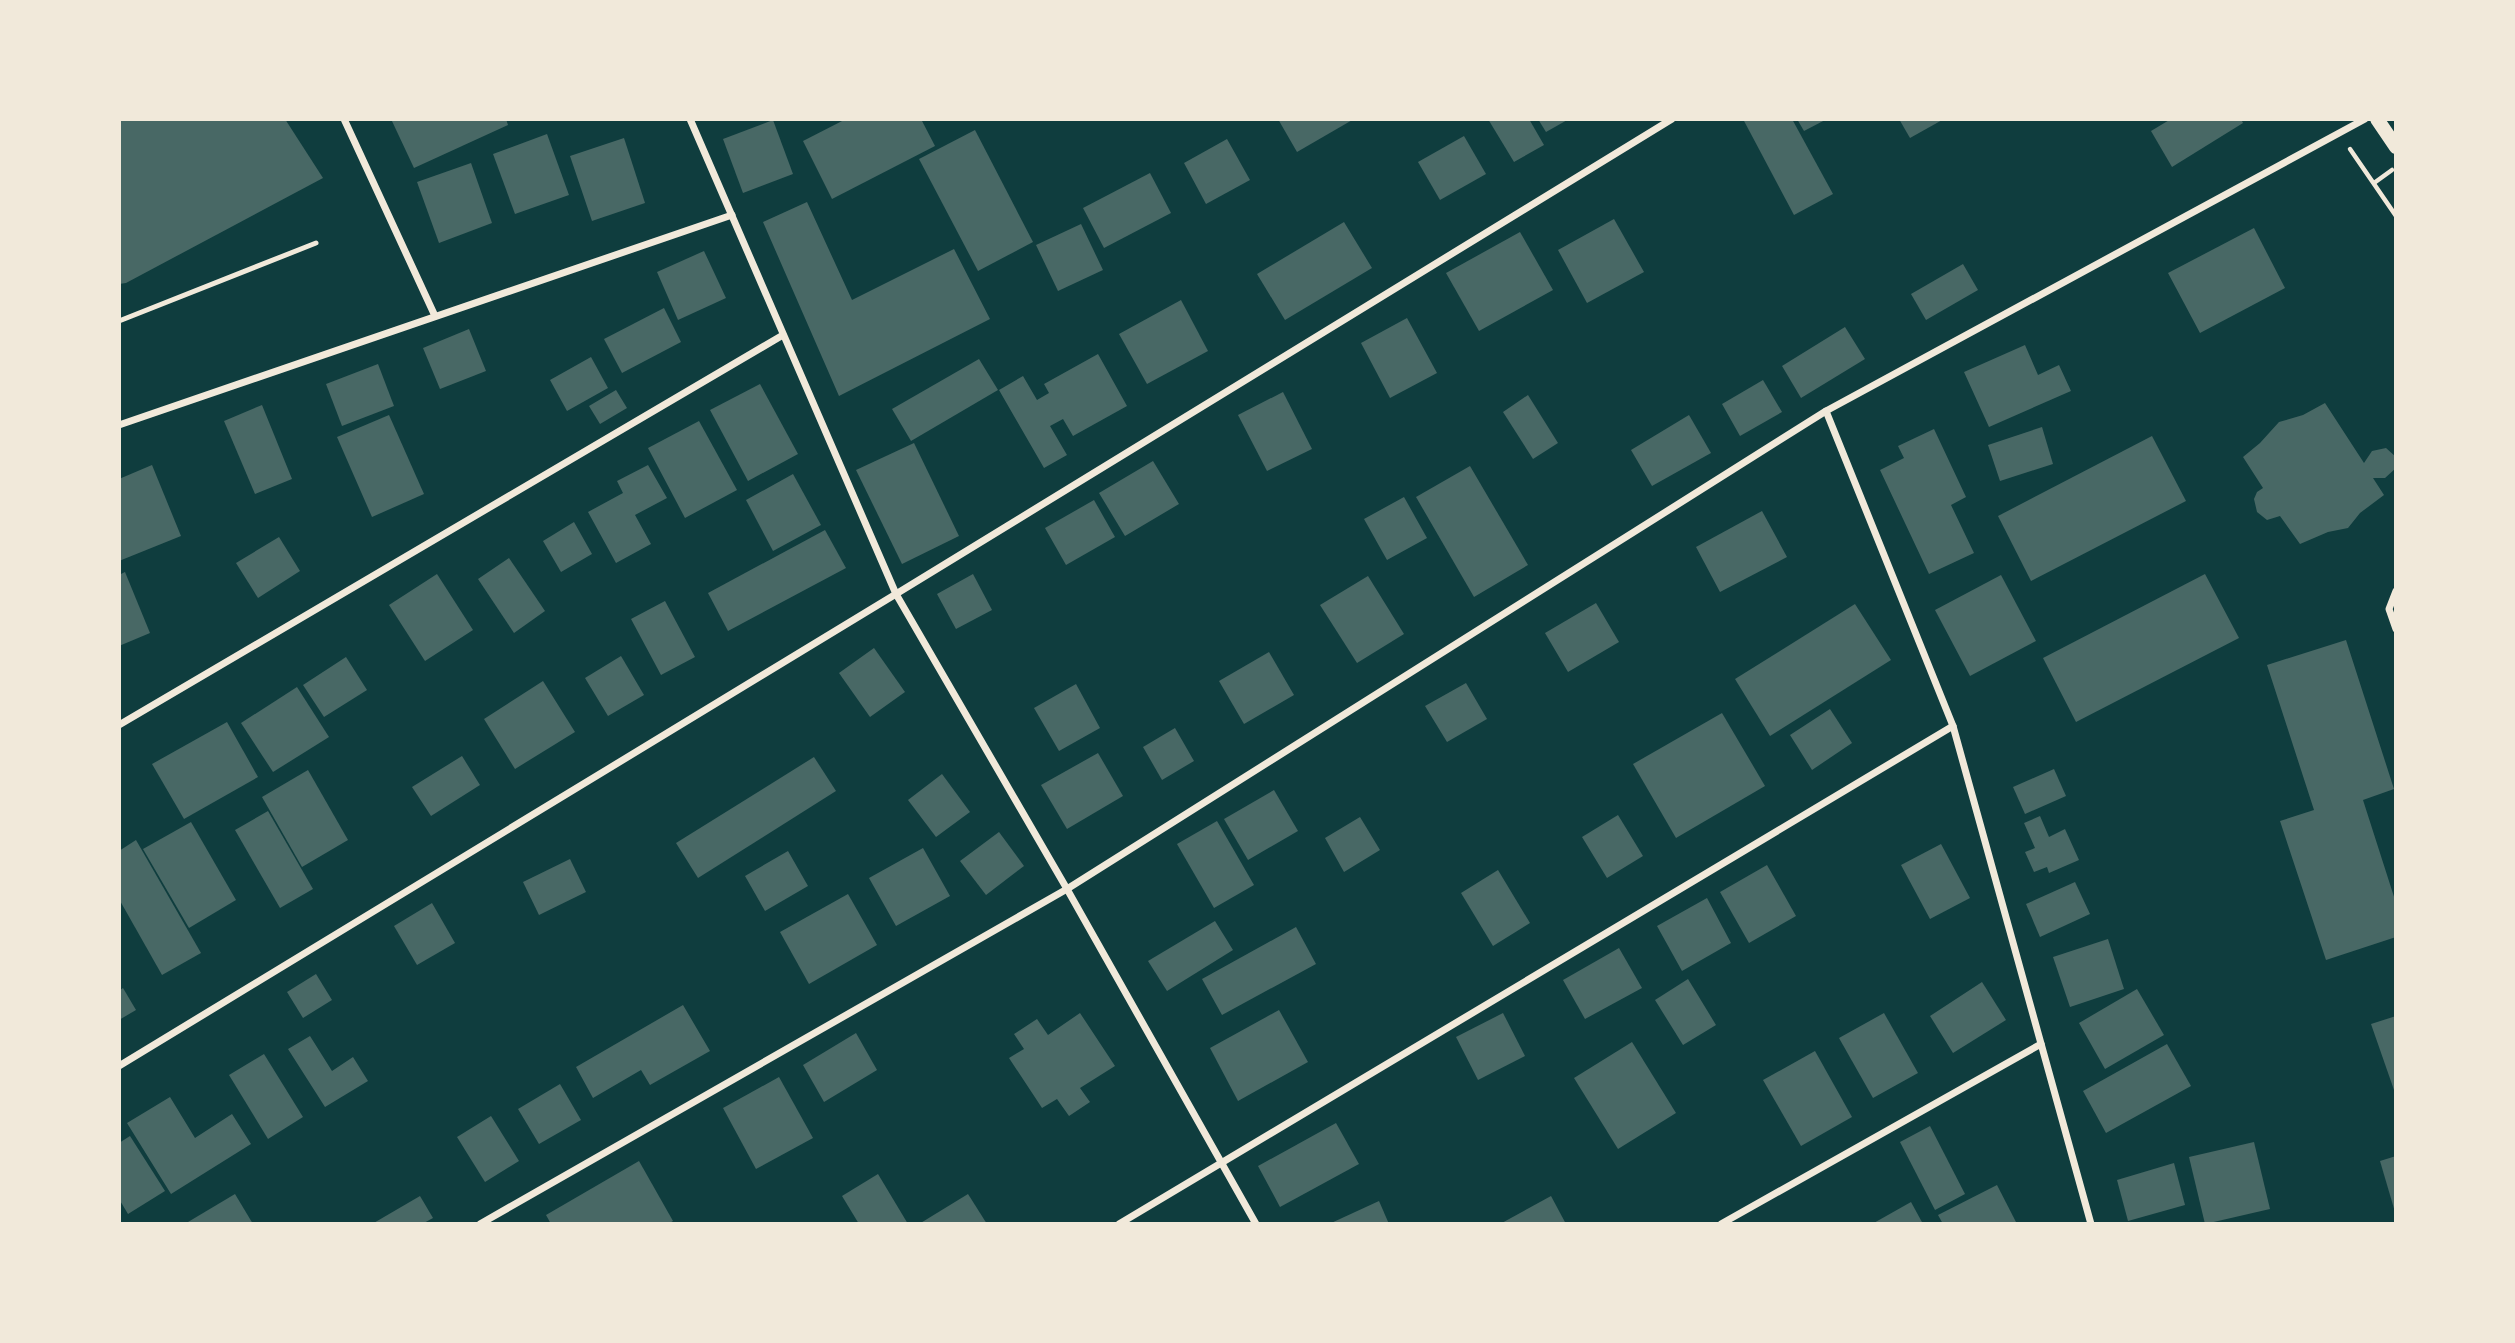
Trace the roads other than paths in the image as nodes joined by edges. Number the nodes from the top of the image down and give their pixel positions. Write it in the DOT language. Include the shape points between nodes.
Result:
graph roads {
  1 [pos="344,119"];
  2 [pos="690,119"];
  3 [pos="1672,119"];
  4 [pos="2365,119"];
  5 [pos="2377,119"];
  6 [pos="2391,131"];
  7 [pos="2396,147"];
  8 [pos="732,215"];
  9 [pos="316,243"];
  10 [pos="435,316"];
  11 [pos="119,321"];
  12 [pos="783,335"];
  13 [pos="1826,411"];
  14 [pos="119,425"];
  15 [pos="2396,591"];
  16 [pos="896,594"];
  17 [pos="2396,629"];
  18 [pos="119,725"];
  19 [pos="1953,726"];
  20 [pos="1067,889"];
  21 [pos="2041,1044"];
  22 [pos="119,1066"];
  23 [pos="1223,1163"];
  24 [pos="480,1224"];
  25 [pos="1119,1224"];
  26 [pos="1256,1224"];
  27 [pos="1721,1224"];
  28 [pos="2091,1224"];
  1 -- 10 [label="street"];
  2 -- 8 [label="street"];
  3 -- 16 [label="street"];
  4 -- 13 [label="street"];
  5 -- 6 [label="main road"];
  6 -- 7 [label="main road"];
  8 -- 10 [label="street"];
  8 -- 12 [label="street"];
  9 -- 11 [label="lane"];
  10 -- 14 [label="street"];
  12 -- 16 [label="street"];
  12 -- 18 [label="street"];
  13 -- 19 [label="street"];
  13 -- 20 [label="street"];
  15 -- 17 [label="street" via="2389,609"];
  16 -- 20 [label="street"];
  16 -- 22 [label="street"];
  19 -- 21 [label="street"];
  19 -- 23 [label="street"];
  20 -- 23 [label="street"];
  20 -- 24 [label="street"];
  21 -- 27 [label="street"];
  21 -- 28 [label="street"];
  23 -- 25 [label="street"];
  23 -- 26 [label="street"];
}
